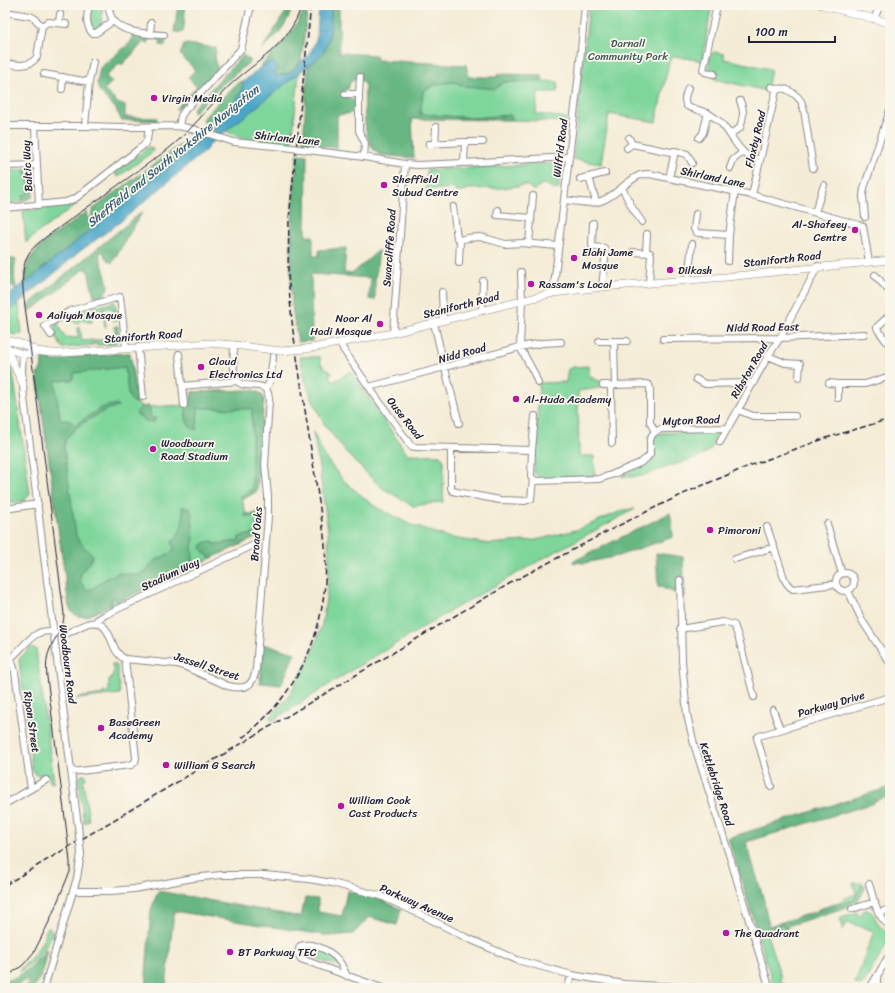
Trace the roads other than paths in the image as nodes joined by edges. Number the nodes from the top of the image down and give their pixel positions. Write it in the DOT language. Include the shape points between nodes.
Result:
graph roads {
  1 [pos="89,5"];
  2 [pos="109,5"];
  3 [pos="251,5"];
  4 [pos="586,5"];
  5 [pos="717,5"];
  6 [pos="822,5"];
  7 [pos="880,5"];
  8 [pos="5,12"];
  9 [pos="60,14"];
  10 [pos="874,19"];
  11 [pos="114,21"];
  12 [pos="151,22"];
  13 [pos="890,23"];
  14 [pos="42,26"];
  15 [pos="150,34"];
  16 [pos="164,36"];
  17 [pos="93,62"];
  18 [pos="5,63"];
  19 [pos="44,74"];
  20 [pos="714,74"];
  21 [pos="63,77"];
  22 [pos="360,77"];
  23 [pos="89,82"];
  24 [pos="771,86"];
  25 [pos="688,88"];
  26 [pos="62,89"];
  27 [pos="778,89"];
  28 [pos="345,94"];
  29 [pos="359,94"];
  30 [pos="740,101"];
  31 [pos="890,110"];
  32 [pos="708,113"];
  33 [pos="5,126"];
  34 [pos="35,126"];
  35 [pos="85,126"];
  36 [pos="179,126"];
  37 [pos="149,127"];
  38 [pos="436,127"];
  39 [pos="730,134"];
  40 [pos="629,138"];
  41 [pos="699,138"];
  42 [pos="465,142"];
  43 [pos="483,142"];
  44 [pos="674,150"];
  45 [pos="743,152"];
  46 [pos="819,153"];
  47 [pos="811,154"];
  48 [pos="364,157"];
  49 [pos="568,157"];
  50 [pos="760,160"];
  51 [pos="464,163"];
  52 [pos="692,163"];
  53 [pos="405,164"];
  54 [pos="37,165"];
  55 [pos="5,166"];
  56 [pos="730,168"];
  57 [pos="813,168"];
  58 [pos="605,172"];
  59 [pos="589,177"];
  60 [pos="669,178"];
  61 [pos="580,179"];
  62 [pos="824,185"];
  63 [pos="622,188"];
  64 [pos="735,191"];
  65 [pos="752,195"];
  66 [pos="856,195"];
  67 [pos="533,196"];
  68 [pos="863,196"];
  69 [pos="564,200"];
  70 [pos="596,202"];
  71 [pos="39,205"];
  72 [pos="453,207"];
  73 [pos="5,208"];
  74 [pos="498,210"];
  75 [pos="816,212"];
  76 [pos="696,214"];
  77 [pos="865,216"];
  78 [pos="531,218"];
  79 [pos="642,222"];
  80 [pos="593,223"];
  81 [pos="647,234"];
  82 [pos="729,235"];
  83 [pos="460,240"];
  84 [pos="529,244"];
  85 [pos="692,244"];
  86 [pos="558,246"];
  87 [pos="633,252"];
  88 [pos="646,252"];
  89 [pos="457,259"];
  90 [pos="890,260"];
  91 [pos="728,261"];
  92 [pos="869,262"];
  93 [pos="818,266"];
  94 [pos="521,272"];
  95 [pos="875,275"];
  96 [pos="688,280"];
  97 [pos="483,281"];
  98 [pos="649,283"];
  99 [pos="602,287"];
  100 [pos="442,292"];
  101 [pos="890,292"];
  102 [pos="553,293"];
  103 [pos="522,300"];
  104 [pos="482,311"];
  105 [pos="890,315"];
  106 [pos="443,320"];
  107 [pos="434,323"];
  108 [pos="393,333"];
  109 [pos="864,334"];
  110 [pos="51,335"];
  111 [pos="780,338"];
  112 [pos="663,339"];
  113 [pos="599,341"];
  114 [pos="614,341"];
  115 [pos="627,341"];
  116 [pos="561,342"];
  117 [pos="5,343"];
  118 [pos="341,343"];
  119 [pos="234,344"];
  120 [pos="890,346"];
  121 [pos="30,347"];
  122 [pos="138,347"];
  123 [pos="520,347"];
  124 [pos="126,348"];
  125 [pos="37,351"];
  126 [pos="23,354"];
  127 [pos="179,354"];
  128 [pos="768,356"];
  129 [pos="274,357"];
  130 [pos="443,361"];
  131 [pos="445,368"];
  132 [pos="890,376"];
  133 [pos="800,377"];
  134 [pos="696,379"];
  135 [pos="237,381"];
  136 [pos="538,382"];
  137 [pos="754,383"];
  138 [pos="829,383"];
  139 [pos="23,384"];
  140 [pos="838,384"];
  141 [pos="603,385"];
  142 [pos="182,386"];
  143 [pos="613,386"];
  144 [pos="369,387"];
  145 [pos="266,389"];
  146 [pos="143,396"];
  147 [pos="838,398"];
  148 [pos="184,405"];
  149 [pos="738,410"];
  150 [pos="535,416"];
  151 [pos="795,416"];
  152 [pos="459,423"];
  153 [pos="727,428"];
  154 [pos="656,432"];
  155 [pos="720,442"];
  156 [pos="612,443"];
  157 [pos="451,449"];
  158 [pos="532,450"];
  159 [pos="533,480"];
  160 [pos="38,504"];
  161 [pos="5,509"];
  162 [pos="828,524"];
  163 [pos="767,527"];
  164 [pos="254,545"];
  165 [pos="774,547"];
  166 [pos="735,559"];
  167 [pos="842,574"];
  168 [pos="680,580"];
  169 [pos="836,584"];
  170 [pos="848,591"];
  171 [pos="96,622"];
  172 [pos="680,629"];
  173 [pos="54,632"];
  174 [pos="12,658"];
  175 [pos="125,659"];
  176 [pos="5,662"];
  177 [pos="890,663"];
  178 [pos="253,680"];
  179 [pos="754,697"];
  180 [pos="889,699"];
  181 [pos="773,710"];
  182 [pos="780,729"];
  183 [pos="71,772"];
  184 [pos="46,780"];
  185 [pos="771,786"];
  186 [pos="31,789"];
  187 [pos="5,804"];
  188 [pos="869,884"];
  189 [pos="74,890"];
  190 [pos="875,902"];
  191 [pos="890,908"];
  192 [pos="852,909"];
  193 [pos="879,914"];
  194 [pos="890,926"];
  195 [pos="890,954"];
  196 [pos="48,973"];
  197 [pos="572,975"];
  198 [pos="347,976"];
  199 [pos="877,976"];
  200 [pos="40,988"];
  201 [pos="44,988"];
  202 [pos="382,988"];
  203 [pos="567,988"];
  204 [pos="698,988"];
  205 [pos="768,988"];
  206 [pos="870,988"];
  207 [pos="877,988"];
  1 -- 11 [label="street" via="87,23 92,33"];
  2 -- 11 [label="street" via="110,15"];
  3 -- 36 [label="street" via="241,49 185,110"];
  4 -- 49 [label="street, Wilfrid Road"];
  5 -- 20 [label="street" via="703,70"];
  6 -- 10 [label="main road"];
  7 -- 10 [label="street"];
  8 -- 14 [label="street" via="30,16"];
  9 -- 14 [label="street" via="62,23 48,22"];
  10 -- 13 [label="main road"];
  11 -- 15 [label="street" via="129,31"];
  12 -- 15 [label="street"];
  14 -- 18 [label="street" via="35,60 23,65"];
  15 -- 16 [label="street"];
  17 -- 23 [label="street"];
  19 -- 21 [label="street"];
  21 -- 23 [label="street"];
  21 -- 26 [label="street"];
  22 -- 29 [label="street"];
  23 -- 35 [label="street"];
  24 -- 27 [label="street"];
  25 -- 32 [label="street" via="685,98 687,106"];
  27 -- 47 [label="street" via="792,92 801,101"];
  27 -- 50 [label="street, Flaxby Road"];
  28 -- 29 [label="street"];
  29 -- 48 [label="street" via="359,131 365,143"];
  30 -- 39 [label="street" via="744,112 740,128"];
  31 -- 68 [label="street"];
  32 -- 39 [label="street"];
  32 -- 41 [label="street" via="703,133"];
  33 -- 34 [label="street, Shirland Lane"];
  34 -- 35 [label="street, Shirland Lane"];
  34 -- 54 [label="street, Baltic Way"];
  35 -- 37 [label="street, Shirland Lane"];
  36 -- 37 [label="street, Shirland Lane"];
  36 -- 48 [label="street, Shirland Lane, bridge" via="234,142"];
  37 -- 71 [label="street" via="148,140 144,145 80,197 66,202"];
  38 -- 42 [label="street" via="432,144"];
  39 -- 45 [label="street"];
  40 -- 44 [label="street" via="630,146 671,152"];
  42 -- 43 [label="street"];
  42 -- 51 [label="street"];
  44 -- 52 [label="street" via="687,154"];
  44 -- 60 [label="street"];
  45 -- 50 [label="street"];
  45 -- 56 [label="street" via="733,160"];
  46 -- 47 [label="street"];
  47 -- 57 [label="street"];
  48 -- 53 [label="street, Shirland Lane"];
  49 -- 51 [label="street, Shirland Lane"];
  49 -- 69 [label="street, Wilfrid Road"];
  50 -- 65 [label="street, Flaxby Road"];
  51 -- 53 [label="street, Shirland Lane"];
  53 -- 108 [label="street, Swarcliffe Road"];
  54 -- 55 [label="street"];
  54 -- 71 [label="street, Baltic Way"];
  58 -- 59 [label="street"];
  59 -- 61 [label="street"];
  59 -- 70 [label="street"];
  60 -- 63 [label="street, Shirland Lane" via="641,174"];
  60 -- 64 [label="street, Shirland Lane"];
  62 -- 75 [label="street"];
  63 -- 70 [label="street, Shirland Lane"];
  63 -- 79 [label="street"];
  64 -- 65 [label="street, Shirland Lane"];
  64 -- 82 [label="street"];
  65 -- 75 [label="street, Shirland Lane"];
  66 -- 68 [label="street"];
  67 -- 78 [label="street"];
  68 -- 77 [label="street"];
  69 -- 70 [label="street, Shirland Lane"];
  69 -- 86 [label="street, Wilfrid Road"];
  71 -- 73 [label="street"];
  72 -- 83 [label="street" via="457,238"];
  74 -- 78 [label="street" via="497,215"];
  75 -- 92 [label="street, Shirland Lane" via="863,226"];
  76 -- 82 [label="street" via="696,232"];
  78 -- 84 [label="street"];
  80 -- 99 [label="street" via="592,245 606,250"];
  81 -- 88 [label="street"];
  82 -- 91 [label="street"];
  83 -- 84 [label="street" via="480,237 505,244"];
  83 -- 89 [label="street"];
  84 -- 86 [label="street"];
  85 -- 96 [label="street"];
  86 -- 102 [label="street, Wilfrid Road"];
  87 -- 88 [label="street"];
  88 -- 98 [label="street" via="651,255"];
  90 -- 92 [label="main road, Staniforth Road"];
  92 -- 93 [label="main road, Staniforth Road"];
  93 -- 96 [label="main road, Staniforth Road"];
  93 -- 111 [label="street, Ribston Road"];
  94 -- 103 [label="street"];
  95 -- 101 [label="street"];
  96 -- 98 [label="main road, Staniforth Road"];
  97 -- 104 [label="street"];
  98 -- 99 [label="main road, Staniforth Road"];
  99 -- 102 [label="main road, Staniforth Road"];
  100 -- 106 [label="street"];
  102 -- 103 [label="main road, Staniforth Road"];
  103 -- 104 [label="main road, Staniforth Road"];
  103 -- 123 [label="street"];
  104 -- 106 [label="main road, Staniforth Road"];
  105 -- 120 [label="street" via="877,327"];
  106 -- 107 [label="main road, Staniforth Road"];
  107 -- 108 [label="main road, Staniforth Road"];
  107 -- 130 [label="street"];
  108 -- 118 [label="main road, Staniforth Road"];
  109 -- 111 [label="street, Nidd Road East"];
  110 -- 124 [label="street" via="45,326 67,312 120,297"];
  111 -- 112 [label="street, Nidd Road East"];
  111 -- 128 [label="street, Ribston Road"];
  113 -- 114 [label="street"];
  114 -- 115 [label="street"];
  114 -- 143 [label="street"];
  116 -- 123 [label="street, Nidd Road"];
  117 -- 121 [label="main road, Staniforth Road" via="17,342"];
  117 -- 126 [label="main road" via="11,350"];
  117 -- 139 [label="main road"];
  118 -- 119 [label="main road, Staniforth Road, bridge" via="281,351"];
  118 -- 144 [label="street, Ouse Road"];
  119 -- 122 [label="main road, Staniforth Road"];
  119 -- 135 [label="street" via="234,374"];
  121 -- 125 [label="main road, Staniforth Road"];
  121 -- 126 [label="main road"];
  122 -- 124 [label="main road, Staniforth Road"];
  122 -- 146 [label="street"];
  123 -- 131 [label="street, Nidd Road"];
  123 -- 136 [label="street"];
  124 -- 125 [label="main road, Staniforth Road" via="62,353"];
  125 -- 126 [label="main road, Staniforth Road"];
  126 -- 139 [label="street, Woodbourn Road"];
  127 -- 142 [label="street"];
  128 -- 133 [label="street" via="785,363 800,364"];
  128 -- 137 [label="street, Ribston Road"];
  129 -- 145 [label="street, Broad Oaks"];
  131 -- 144 [label="street, Nidd Road"];
  131 -- 152 [label="street"];
  132 -- 140 [label="street" via="865,384"];
  134 -- 137 [label="street" via="704,384"];
  135 -- 142 [label="street"];
  135 -- 145 [label="street"];
  137 -- 149 [label="street, Ribston Road"];
  138 -- 140 [label="street"];
  139 -- 160 [label="street, Woodbourn Road"];
  140 -- 147 [label="street"];
  141 -- 143 [label="street"];
  142 -- 148 [label="street"];
  143 -- 154 [label="street" via="652,385 650,422"];
  143 -- 156 [label="street"];
  144 -- 157 [label="street, Ouse Road" via="411,446"];
  145 -- 178 [label="street, Broad Oaks" via="270,399 265,465 268,516"];
  149 -- 151 [label="street" via="754,416"];
  149 -- 153 [label="street, Ribston Road"];
  150 -- 158 [label="street"];
  153 -- 154 [label="street, Myton Road" via="661,429"];
  153 -- 155 [label="street, Ribston Road"];
  154 -- 159 [label="street" via="650,440 650,454 647,458 611,475 599,479"];
  157 -- 158 [label="street, Ouse Road"];
  157 -- 159 [label="street" via="453,491 500,500 525,501 531,499"];
  158 -- 159 [label="street"];
  160 -- 161 [label="street"];
  160 -- 173 [label="street, Woodbourn Road"];
  162 -- 167 [label="street"];
  163 -- 165 [label="street"];
  164 -- 171 [label="street, Stadium Way" via="105,615"];
  165 -- 166 [label="street"];
  165 -- 169 [label="street" via="784,578 793,589"];
  167 -- 169 [label="street"];
  167 -- 170 [label="street" via="852,576 854,584"];
  168 -- 172 [label="street, Kettlebridge Road"];
  169 -- 170 [label="street" via="838,588"];
  170 -- 177 [label="street" via="863,622"];
  171 -- 173 [label="street" via="90,622 64,634"];
  171 -- 175 [label="street" via="104,627 119,656"];
  172 -- 179 [label="street" via="724,622 734,625"];
  172 -- 205 [label="street, Kettlebridge Road" via="687,715 694,744"];
  173 -- 174 [label="street" via="36,634"];
  173 -- 183 [label="street, Woodbourn Road"];
  174 -- 176 [label="street"];
  174 -- 186 [label="street, Ripon Street"];
  175 -- 178 [label="street, Jessell Street" via="178,664 228,686 245,687"];
  175 -- 183 [label="street" via="135,762 131,765"];
  180 -- 182 [label="street, Parkway Drive"];
  181 -- 182 [label="street"];
  182 -- 185 [label="street, Parkway Drive" via="757,738"];
  183 -- 189 [label="street, Woodbourn Road, bridge" via="81,854"];
  184 -- 186 [label="street"];
  186 -- 187 [label="street"];
  188 -- 190 [label="street"];
  189 -- 196 [label="street, Woodbourn Road"];
  189 -- 197 [label="street, Parkway Avenue" via="134,889 221,875 309,879 381,896 517,960"];
  190 -- 192 [label="street"];
  190 -- 193 [label="street"];
  191 -- 193 [label="street"];
  193 -- 194 [label="street"];
  195 -- 199 [label="street"];
  196 -- 200 [label="street, Woodbourn Road"];
  196 -- 201 [label="street, Woodbourn Road"];
  197 -- 203 [label="street"];
  197 -- 204 [label="street, Parkway Avenue" via="624,984"];
  198 -- 198 [label="street" via="301,959 298,956 300,946 311,945 327,950 341,963"];
  198 -- 202 [label="street"];
  199 -- 206 [label="street"];
  199 -- 207 [label="street"];
}
